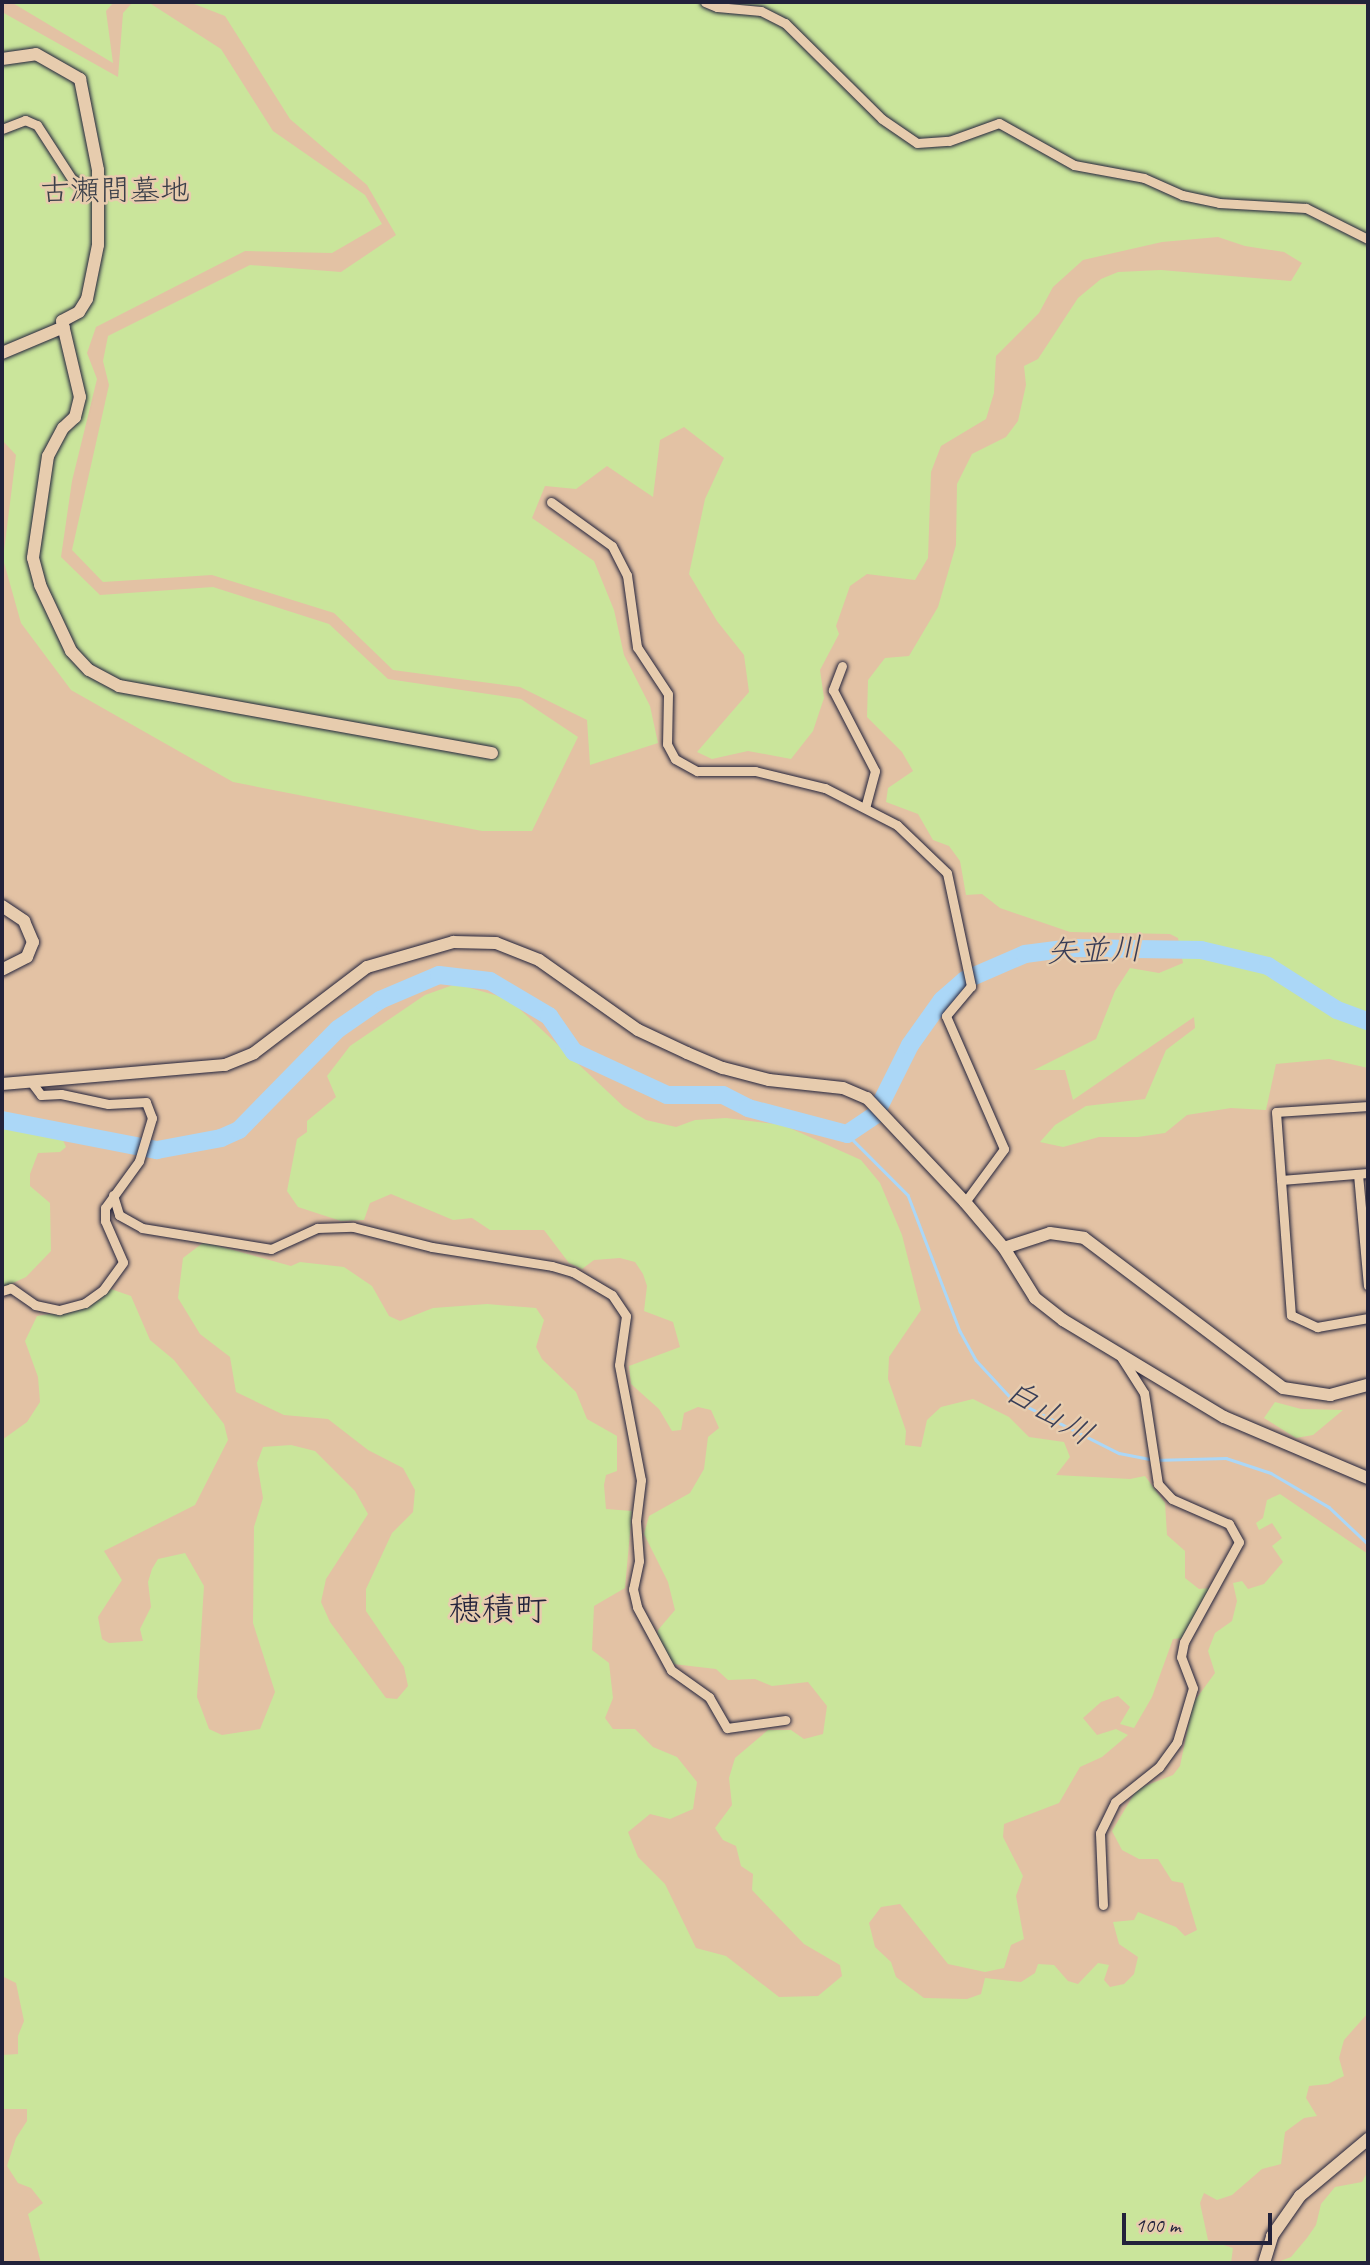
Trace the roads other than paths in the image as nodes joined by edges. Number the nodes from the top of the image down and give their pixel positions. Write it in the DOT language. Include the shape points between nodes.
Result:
graph roads {
  1 [pos="705,2"];
  2 [pos="2,60"];
  3 [pos="2,128"];
  4 [pos="101,195"];
  5 [pos="1368,239"];
  6 [pos="64,327"];
  7 [pos="2,353"];
  8 [pos="551,502"];
  9 [pos="842,666"];
  10 [pos="492,753"];
  11 [pos="865,808"];
  12 [pos="2,906"];
  13 [pos="2,970"];
  14 [pos="32,1083"];
  15 [pos="2,1084"];
  16 [pos="1368,1106"];
  17 [pos="1368,1173"];
  18 [pos="1358,1174"];
  19 [pos="1281,1180"];
  20 [pos="113,1195"];
  21 [pos="965,1202"];
  22 [pos="1003,1248"];
  23 [pos="1368,1286"];
  24 [pos="2,1291"];
  25 [pos="1368,1318"];
  26 [pos="1106,1346"];
  27 [pos="1368,1385"];
  28 [pos="1368,1478"];
  29 [pos="785,1720"];
  30 [pos="1104,1905"];
  31 [pos="1368,2139"];
  32 [pos="1264,2263"];
  1 -- 5 [label="street" via="761,10 785,23 882,120 917,142 949,141 999,123 1074,165 1144,178 1182,195 1219,203 1306,208"];
  2 -- 4 [label="street" via="36,54 80,79"];
  3 -- 4 [label="street" via="25,120 37,125 72,179"];
  4 -- 6 [label="street" via="98,246 87,299 79,312 62,321"];
  6 -- 7 [label="street"];
  6 -- 10 [label="street" via="80,397 75,417 63,428 48,456 33,558 40,585 80,662 120,686"];
  8 -- 11 [label="street" via="612,546 627,575 637,647 668,694 667,744 675,759 697,771 755,771 785,777 825,788"];
  9 -- 11 [label="street" via="833,690 875,771"];
  11 -- 21 [label="street" via="897,825 922,846 951,883 971,986 946,1016 1004,1149"];
  12 -- 13 [label="street" via="24,921 33,942 27,957"];
  14 -- 15 [label="street"];
  14 -- 20 [label="street" via="41,1095 61,1094 108,1104 146,1102 152,1118 140,1156"];
  14 -- 21 [label="street" via="225,1065 254,1053 367,967 436,945 482,941 532,956 638,1030 723,1068 769,1080 842,1088 867,1098"];
  16 -- 19 [label="street" via="1276,1112"];
  17 -- 18 [label="street"];
  18 -- 19 [label="street"];
  18 -- 23 [label="street"];
  19 -- 25 [label="street" via="1291,1315 1317,1327"];
  20 -- 24 [label="street" via="105,1208 105,1221 123,1262 103,1290 85,1303 59,1310 35,1305 15,1289"];
  20 -- 29 [label="street" via="119,1215 142,1228 271,1249 317,1228 353,1227 432,1247 552,1266 573,1272 612,1295 626,1317 620,1365 641,1480 636,1521 639,1561 633,1589 637,1607 671,1671 709,1697 727,1728"];
  21 -- 22 [label="street"];
  22 -- 26 [label="street" via="1035,1298"];
  22 -- 27 [label="street" via="1050,1233 1084,1238 1283,1388 1330,1395"];
  26 -- 28 [label="street" via="1224,1417"];
  26 -- 30 [label="street" via="1132,1371 1144,1393 1155,1470 1164,1493 1229,1524 1239,1542 1184,1642 1181,1657 1193,1689 1177,1742 1158,1767 1115,1802 1100,1833"];
  31 -- 32 [label="street" via="1300,2196 1272,2236"];
}
